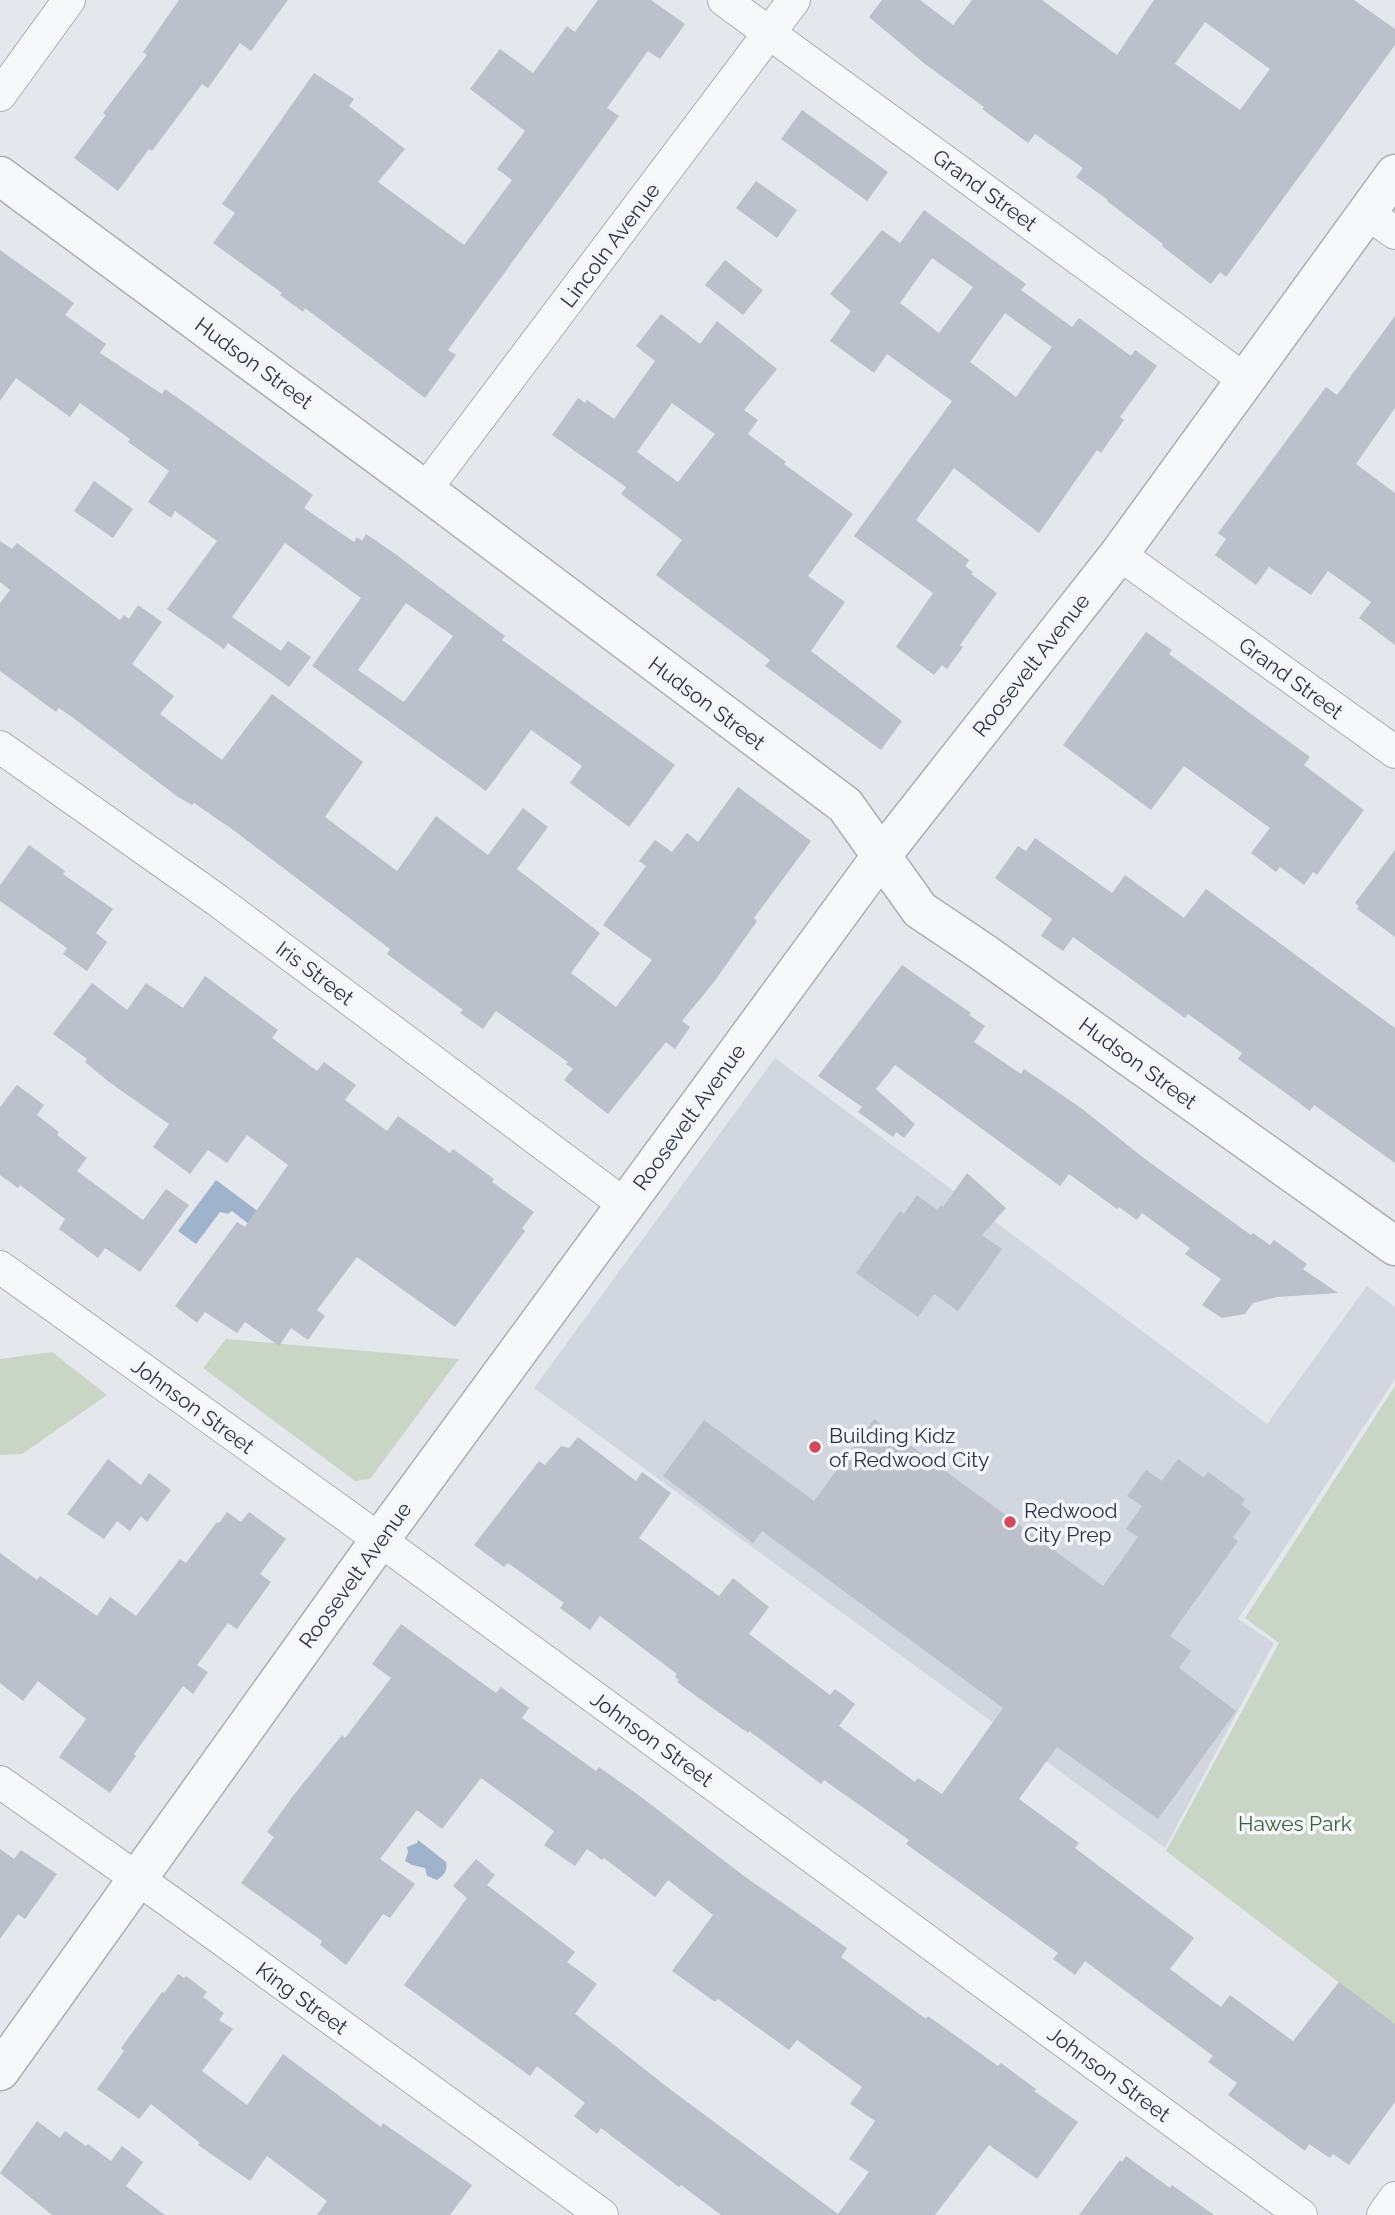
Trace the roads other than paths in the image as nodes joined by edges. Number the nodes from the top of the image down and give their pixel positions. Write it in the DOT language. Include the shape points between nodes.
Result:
graph roads {
  1 [pos="69,0"];
  2 [pos="724,0"];
  3 [pos="794,0"];
  4 [pos="769,33"];
  5 [pos="0,95"];
  6 [pos="1395,174"];
  7 [pos="0,176"];
  8 [pos="1381,223"];
  9 [pos="1245,380"];
  10 [pos="425,490"];
  11 [pos="1119,554"];
  12 [pos="0,747"];
  13 [pos="1395,752"];
  14 [pos="882,855"];
  15 [pos="625,1205"];
  16 [pos="1395,1246"];
  17 [pos="0,1267"];
  18 [pos="379,1541"];
  19 [pos="0,1783"];
  20 [pos="135,1880"];
  21 [pos="0,2071"];
  22 [pos="1395,2198"];
  23 [pos="602,2215"];
  24 [pos="1301,2215"];
  25 [pos="1383,2215"];
  1 -- 5 [label="street"];
  2 -- 4 [label="street, Grand Street"];
  3 -- 4 [label="street, Lincoln Avenue"];
  4 -- 9 [label="street, Grand Street"];
  4 -- 10 [label="street, Lincoln Avenue"];
  6 -- 8 [label="street, Roosevelt Avenue"];
  7 -- 10 [label="street, Hudson Street"];
  8 -- 9 [label="street, Roosevelt Avenue"];
  9 -- 11 [label="street, Roosevelt Avenue"];
  10 -- 14 [label="street, Hudson Street" via="845,805"];
  11 -- 13 [label="street, Grand Street"];
  11 -- 14 [label="street, Roosevelt Avenue"];
  12 -- 15 [label="street, Iris Street" via="217,900"];
  14 -- 15 [label="street, Roosevelt Avenue"];
  14 -- 16 [label="street, Hudson Street" via="920,910"];
  15 -- 18 [label="street, Roosevelt Avenue"];
  17 -- 18 [label="street, Johnson Street"];
  18 -- 20 [label="street, Roosevelt Avenue"];
  18 -- 24 [label="street, Johnson Street"];
  19 -- 20 [label="street, King Street"];
  20 -- 21 [label="street, Roosevelt Avenue"];
  20 -- 23 [label="street, King Street"];
  22 -- 25 [label="street"];
}
